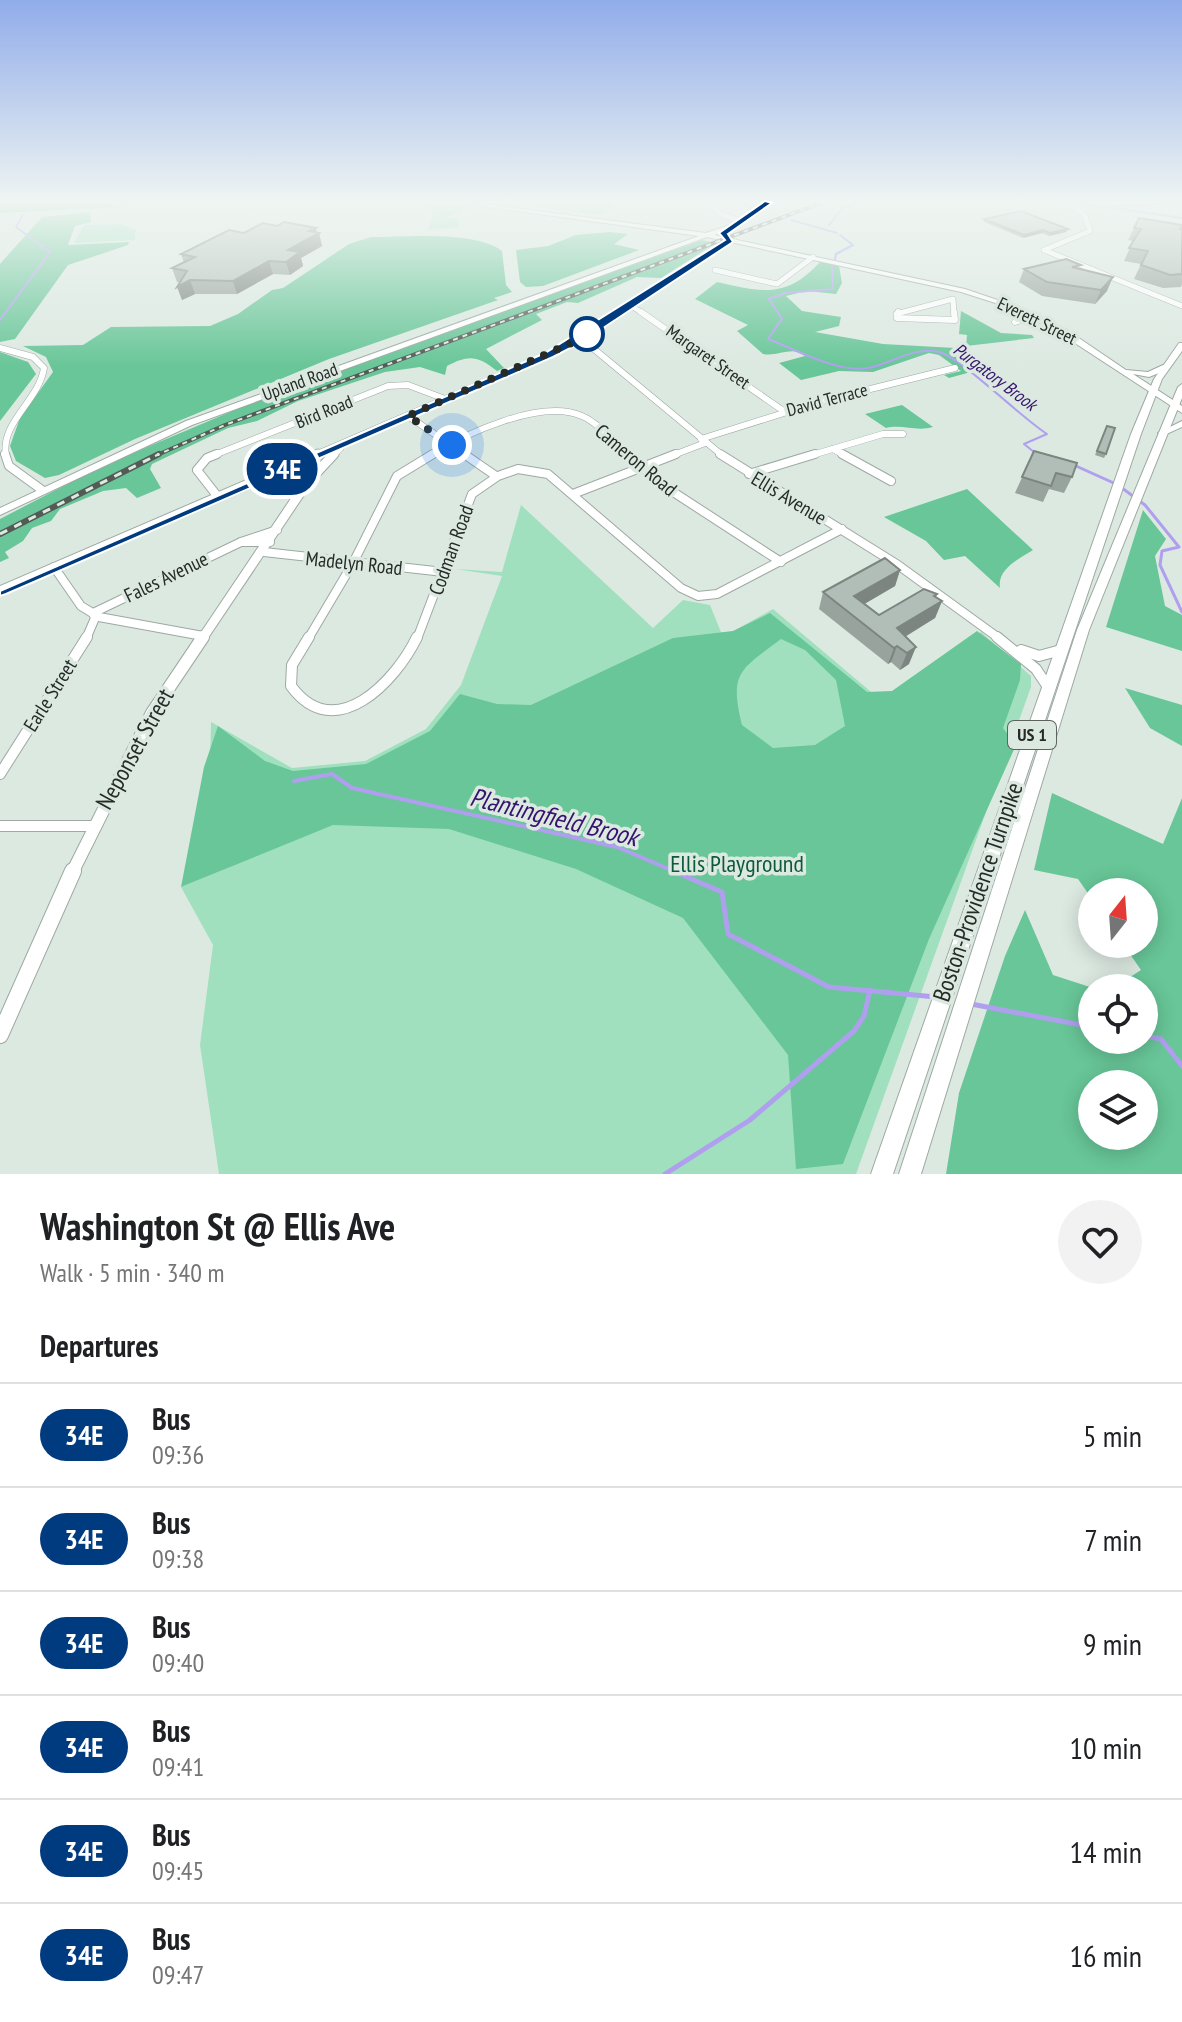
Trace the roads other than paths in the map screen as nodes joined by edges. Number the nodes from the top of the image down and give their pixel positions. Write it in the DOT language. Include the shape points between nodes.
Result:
graph roads {
  1 [pos="634,258"];
  2 [pos="638,258"];
  3 [pos="703,258"];
  4 [pos="812,258"];
  5 [pos="817,258"];
  6 [pos="1063,258"];
  7 [pos="607,269"];
  8 [pos="715,270"];
  9 [pos="963,290"];
  10 [pos="953,299"];
  11 [pos="630,305"];
  12 [pos="1182,306"];
  13 [pos="1033,316"];
  14 [pos="1015,322"];
  15 [pos="578,340"];
  16 [pos="1182,345"];
  17 [pos="0,348"];
  18 [pos="1114,365"];
  19 [pos="1166,367"];
  20 [pos="955,368"];
  21 [pos="1182,387"];
  22 [pos="1152,391"];
  23 [pos="445,399"];
  24 [pos="1178,408"];
  25 [pos="785,412"];
  26 [pos="408,416"];
  27 [pos="1182,424"];
  28 [pos="1162,433"];
  29 [pos="903,434"];
  30 [pos="349,440"];
  31 [pos="703,441"];
  32 [pos="452,445"];
  33 [pos="833,449"];
  34 [pos="307,458"];
  35 [pos="322,464"];
  36 [pos="643,468"];
  37 [pos="749,474"];
  38 [pos="496,476"];
  39 [pos="891,481"];
  40 [pos="306,484"];
  41 [pos="42,490"];
  42 [pos="573,494"];
  43 [pos="218,497"];
  44 [pos="0,512"];
  45 [pos="842,529"];
  46 [pos="278,530"];
  47 [pos="241,542"];
  48 [pos="267,547"];
  49 [pos="781,562"];
  50 [pos="353,563"];
  51 [pos="54,567"];
  52 [pos="444,572"];
  53 [pos="0,591"];
  54 [pos="93,613"];
  55 [pos="203,636"];
  56 [pos="1009,645"];
  57 [pos="1061,650"];
  58 [pos="1048,687"];
  59 [pos="0,774"];
  60 [pos="0,826"];
  61 [pos="93,826"];
  62 [pos="0,1035"];
  63 [pos="882,1174"];
  64 [pos="910,1174"];
  1 -- 7 [label="main road, Upland Road"];
  2 -- 7 [label="main road, Upland Road"];
  3 -- 11 [label="street"];
  4 -- 8 [label="street" via="777,284"];
  5 -- 9 [label="main road, Everett Street"];
  6 -- 12 [label="street"];
  7 -- 41 [label="main road, Upland Road" via="189,423"];
  9 -- 10 [label="street"];
  9 -- 13 [label="main road, Everett Street"];
  10 -- 10 [label="street" via="897,312 895,313 911,321 955,320"];
  11 -- 15 [label="street"];
  11 -- 25 [label="street, Margaret Street"];
  13 -- 14 [label="street"];
  13 -- 18 [label="main road, Everett Street"];
  15 -- 23 [label="street"];
  15 -- 31 [label="street, Ellis Avenue"];
  16 -- 19 [label="main road, Boston-Providence Turnpike / US 1"];
  17 -- 41 [label="street" via="33,357 44,368 40,384 11,420 1,443 9,466"];
  18 -- 19 [label="main road" via="1146,375"];
  18 -- 22 [label="main road, Everett Street"];
  19 -- 22 [label="main road, Boston-Providence Turnpike / US 1"];
  20 -- 25 [label="street, David Terrace"];
  21 -- 24 [label="main road, Boston-Providence Turnpike / US 1"];
  22 -- 24 [label="main road, Everett Street"];
  22 -- 57 [label="main road, Boston-Providence Turnpike / US 1"];
  23 -- 26 [label="street"];
  23 -- 43 [label="street, Bird Road" via="408,385 388,386 207,458 197,470"];
  24 -- 28 [label="main road, Boston-Providence Turnpike / US 1"];
  25 -- 31 [label="street, David Terrace"];
  26 -- 30 [label="street"];
  26 -- 32 [label="street"];
  27 -- 28 [label="main road"];
  28 -- 64 [label="main road, Boston-Providence Turnpike / US 1" via="1083,630"];
  29 -- 33 [label="street" via="883,434"];
  30 -- 34 [label="street"];
  30 -- 35 [label="street, Neponset Street"];
  31 -- 36 [label="street, David Terrace"];
  31 -- 37 [label="street, Ellis Avenue"];
  32 -- 36 [label="street, Cameron Road" via="523,413 568,411 592,422"];
  32 -- 38 [label="street"];
  32 -- 50 [label="street, Cameron Road" via="397,476"];
  33 -- 37 [label="street"];
  33 -- 39 [label="street"];
  34 -- 35 [label="street"];
  34 -- 40 [label="street"];
  34 -- 43 [label="street"];
  35 -- 40 [label="street, Neponset Street"];
  36 -- 42 [label="street, David Terrace"];
  36 -- 49 [label="street, Cameron Road"];
  37 -- 45 [label="street, Ellis Avenue"];
  38 -- 42 [label="street" via="536,468"];
  38 -- 52 [label="street, Codman Road" via="466,505"];
  40 -- 46 [label="street, Neponset Street"];
  41 -- 44 [label="main road, Upland Road"];
  42 -- 49 [label="street" via="697,596 718,593"];
  43 -- 51 [label="street"];
  45 -- 49 [label="street"];
  45 -- 56 [label="street, Ellis Avenue"];
  46 -- 47 [label="street, Fales Avenue"];
  46 -- 48 [label="street, Neponset Street"];
  47 -- 48 [label="street, Fales Avenue"];
  47 -- 54 [label="street, Fales Avenue"];
  48 -- 50 [label="street, Madelyn Road"];
  48 -- 55 [label="street, Neponset Street"];
  50 -- 52 [label="street, Madelyn Road"];
  50 -- 52 [label="street, Codman Road" via="292,665 291,686 315,707 356,706 390,684"];
  51 -- 53 [label="street"];
  51 -- 54 [label="street" via="81,606"];
  54 -- 55 [label="street" via="111,621"];
  54 -- 59 [label="street, Earle Street" via="87,637"];
  55 -- 61 [label="street, Neponset Street" via="152,713"];
  56 -- 57 [label="street, Ellis Avenue" via="1039,656"];
  56 -- 58 [label="street, Ellis Avenue"];
  57 -- 58 [label="main road, Boston-Providence Turnpike / US 1"];
  58 -- 63 [label="main road, Boston-Providence Turnpike / US 1"];
  60 -- 61 [label="street"];
  61 -- 62 [label="street, Neponset Street"];
}
